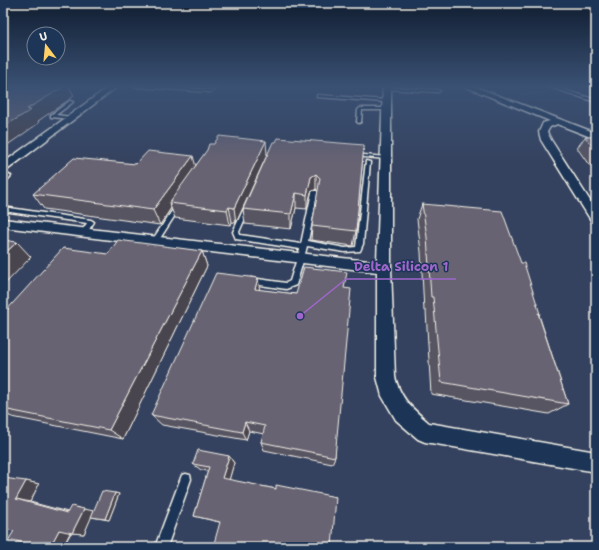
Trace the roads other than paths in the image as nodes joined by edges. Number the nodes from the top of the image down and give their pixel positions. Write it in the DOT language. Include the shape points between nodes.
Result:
graph roads {
  1 [pos="58,112"];
  2 [pos="80,112"];
  3 [pos="360,112"];
  4 [pos="386,112"];
  5 [pos="534,112"];
  6 [pos="71,118"];
  7 [pos="558,121"];
  8 [pos="359,122"];
  9 [pos="596,136"];
  10 [pos="346,155"];
  11 [pos="386,158"];
  12 [pos="368,162"];
  13 [pos="3,168"];
  14 [pos="3,175"];
  15 [pos="3,181"];
  16 [pos="315,192"];
  17 [pos="180,203"];
  18 [pos="248,204"];
  19 [pos="3,210"];
  20 [pos="596,219"];
  21 [pos="3,223"];
  22 [pos="84,232"];
  23 [pos="156,241"];
  24 [pos="303,250"];
  25 [pos="384,268"];
  26 [pos="240,279"];
  27 [pos="596,462"];
  28 [pos="186,479"];
  29 [pos="161,547"];
  1 -- 6 [label="lane" via="52,116"];
  2 -- 6 [label="street"];
  3 -- 8 [label="lane"];
  4 -- 11 [label="street"];
  5 -- 7 [label="street"];
  6 -- 13 [label="street"];
  7 -- 9 [label="street"];
  7 -- 20 [label="street" via="544,127 545,136"];
  10 -- 11 [label="lane"];
  11 -- 25 [label="street"];
  12 -- 24 [label="lane" via="358,249"];
  14 -- 15 [label="lane" via="8,176"];
  16 -- 24 [label="lane"];
  17 -- 23 [label="lane"];
  18 -- 24 [label="lane" via="236,232 238,237"];
  19 -- 22 [label="lane" via="92,222"];
  21 -- 22 [label="street"];
  22 -- 23 [label="street"];
  23 -- 24 [label="street"];
  24 -- 25 [label="street"];
  24 -- 26 [label="lane" via="295,279 290,285"];
  25 -- 27 [label="street" via="386,377 391,396 403,413 426,432"];
  28 -- 29 [label="lane"];
}
